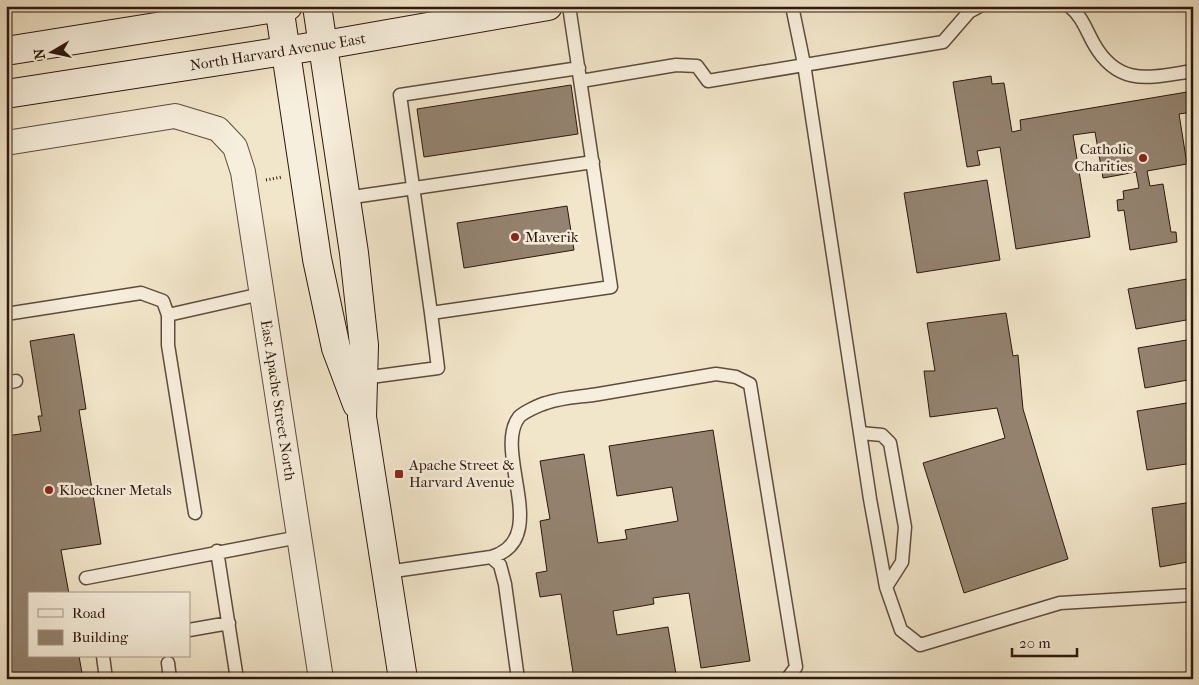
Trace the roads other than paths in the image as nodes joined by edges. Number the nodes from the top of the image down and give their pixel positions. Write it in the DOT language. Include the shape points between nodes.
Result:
graph roads {
  1 [pos="318,6"];
  2 [pos="548,6"];
  3 [pos="569,6"];
  4 [pos="792,6"];
  5 [pos="980,6"];
  6 [pos="1068,6"];
  7 [pos="282,7"];
  8 [pos="324,44"];
  9 [pos="286,50"];
  10 [pos="6,51"];
  11 [pos="804,64"];
  12 [pos="579,68"];
  13 [pos="1193,71"];
  14 [pos="581,81"];
  15 [pos="6,94"];
  16 [pos="6,143"];
  17 [pos="593,162"];
  18 [pos="413,188"];
  19 [pos="346,198"];
  20 [pos="261,294"];
  21 [pos="431,313"];
  22 [pos="6,314"];
  23 [pos="168,315"];
  24 [pos="363,378"];
  25 [pos="362,417"];
  26 [pos="861,433"];
  27 [pos="195,513"];
  28 [pos="299,536"];
  29 [pos="217,551"];
  30 [pos="491,557"];
  31 [pos="386,572"];
  32 [pos="86,578"];
  33 [pos="886,587"];
  34 [pos="1193,595"];
  35 [pos="229,623"];
  36 [pos="190,630"];
  37 [pos="103,658"];
  38 [pos="168,663"];
  39 [pos="106,679"];
  40 [pos="170,679"];
  41 [pos="237,679"];
  42 [pos="321,679"];
  43 [pos="403,679"];
  44 [pos="518,679"];
  45 [pos="788,679"];
  1 -- 8 [label="main road"];
  2 -- 8 [label="main road, North Harvard Avenue East"];
  3 -- 12 [label="lane"];
  4 -- 11 [label="lane"];
  5 -- 11 [label="lane" via="970,12 943,42"];
  6 -- 13 [label="lane" via="1078,13 1107,63 1124,75 1145,78"];
  7 -- 9 [label="main road"];
  7 -- 10 [label="main road"];
  8 -- 9 [label="main road, North Harvard Avenue East"];
  8 -- 19 [label="main road"];
  9 -- 15 [label="main road, North Harvard Avenue East"];
  9 -- 25 [label="main road" via="317,259 336,348"];
  11 -- 14 [label="lane" via="708,80 697,66 676,65"];
  11 -- 26 [label="lane"];
  12 -- 14 [label="lane"];
  12 -- 18 [label="lane" via="400,95"];
  14 -- 17 [label="lane"];
  16 -- 20 [label="street, East Apache Street North" via="175,116 218,129 235,147 243,172"];
  17 -- 18 [label="lane"];
  17 -- 21 [label="lane" via="611,287"];
  18 -- 19 [label="lane"];
  18 -- 21 [label="lane"];
  19 -- 24 [label="main road" via="364,345"];
  20 -- 23 [label="lane"];
  20 -- 28 [label="street, East Apache Street North"];
  21 -- 24 [label="lane" via="438,368"];
  22 -- 23 [label="lane" via="141,292 163,301"];
  23 -- 27 [label="lane" via="168,346"];
  24 -- 25 [label="main road"];
  25 -- 31 [label="main road"];
  26 -- 33 [label="lane"];
  26 -- 33 [label="lane" via="882,435 890,443 905,527 902,562"];
  28 -- 29 [label="lane"];
  28 -- 42 [label="street, East Apache Street North"];
  29 -- 32 [label="lane"];
  29 -- 35 [label="lane"];
  30 -- 31 [label="lane"];
  30 -- 44 [label="lane" via="500,565 505,584"];
  30 -- 45 [label="lane" via="503,554 512,545 519,524 520,495 511,434 520,416 545,403 716,374 736,378 750,384 796,667"];
  31 -- 43 [label="main road"];
  33 -- 34 [label="lane" via="901,630 920,645 1060,603"];
  35 -- 36 [label="lane"];
  35 -- 41 [label="lane"];
  37 -- 39 [label="lane"];
  38 -- 40 [label="lane"];
}
